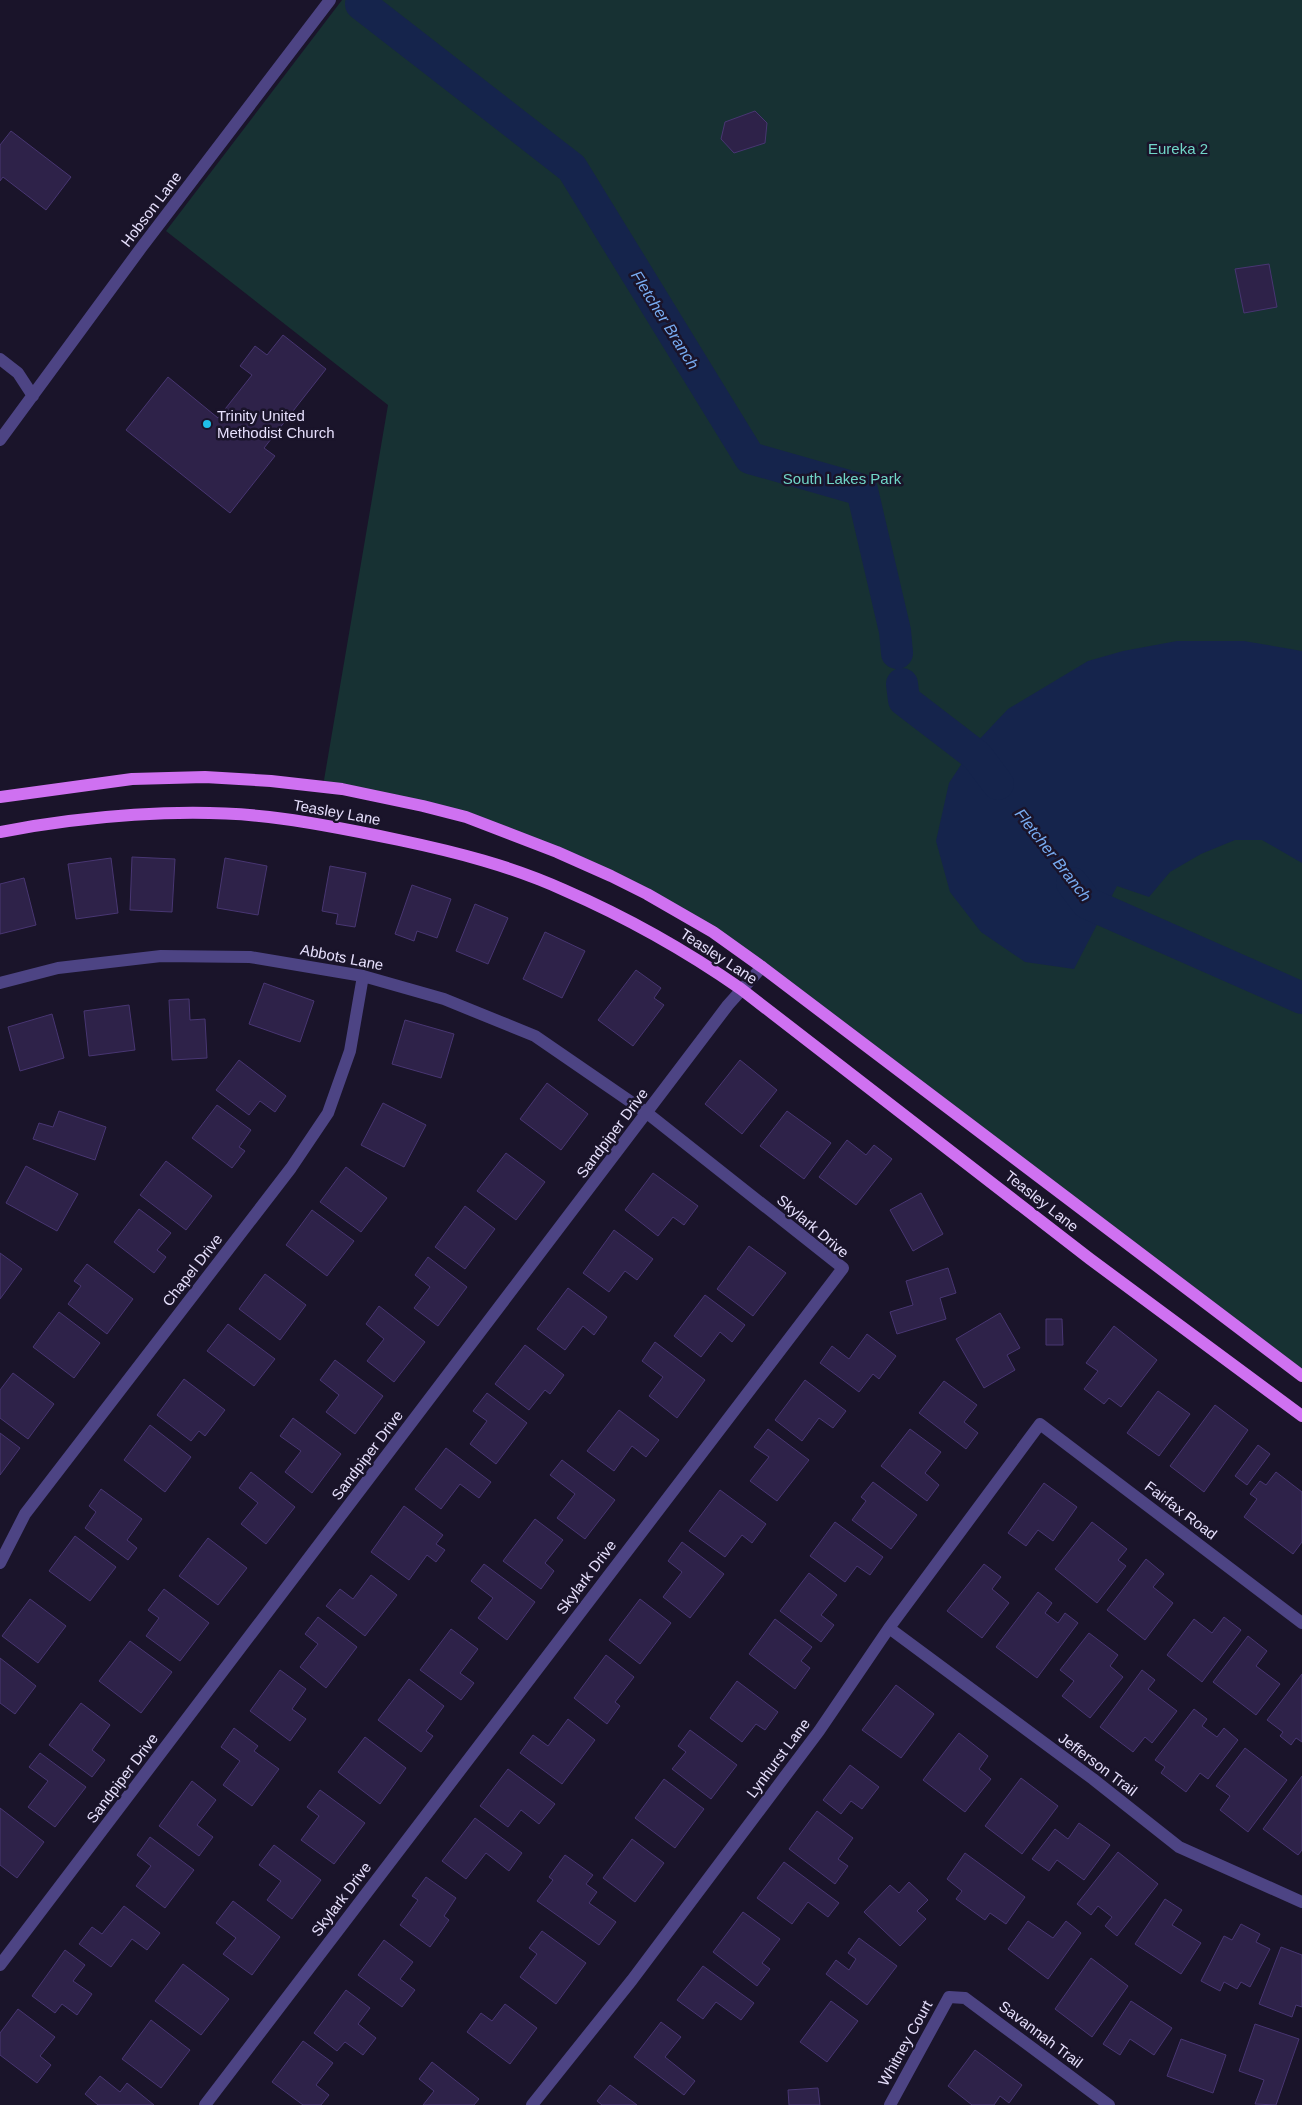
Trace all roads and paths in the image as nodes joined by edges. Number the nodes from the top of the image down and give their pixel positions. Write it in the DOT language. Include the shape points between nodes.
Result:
graph roads {
  1 [pos="330,0"];
  2 [pos="0,359"];
  3 [pos="33,396"];
  4 [pos="0,440"];
  5 [pos="0,797"];
  6 [pos="0,832"];
  7 [pos="762,967"];
  8 [pos="364,976"];
  9 [pos="0,983"];
  10 [pos="741,989"];
  11 [pos="647,1113"];
  12 [pos="1302,1376"];
  13 [pos="1302,1416"];
  14 [pos="1040,1424"];
  15 [pos="0,1563"];
  16 [pos="1302,1623"];
  17 [pos="889,1628"];
  18 [pos="1302,1902"];
  19 [pos="0,1965"];
  20 [pos="949,1997"];
  21 [pos="205,2105"];
  22 [pos="532,2105"];
  23 [pos="890,2105"];
  24 [pos="1109,2105"];
  1 -- 3 [label="street, Hobson Lane"];
  2 -- 3 [label="street" via="18,373"];
  3 -- 4 [label="street, Hobson Lane"];
  5 -- 7 [label="main road, Teasley Lane" via="132,779 205,777 342,788 423,806 466,817 610,876 713,932"];
  6 -- 10 [label="main road, Teasley Lane" via="39,824 126,816 266,816 461,853 564,889 646,930 706,964"];
  7 -- 10 [label="street, Sandpiper Drive"];
  7 -- 12 [label="main road, Teasley Lane"];
  8 -- 9 [label="street, Abbots Lane" via="250,956 160,956 58,968"];
  8 -- 11 [label="street, Abbots Lane" via="444,999 535,1036"];
  8 -- 15 [label="street, Chapel Drive" via="350,1052 328,1113 291,1168 25,1514"];
  10 -- 11 [label="street, Sandpiper Drive"];
  10 -- 13 [label="main road, Teasley Lane" via="1090,1259"];
  11 -- 19 [label="street, Sandpiper Drive"];
  11 -- 21 [label="street, Skylark Drive" via="843,1268"];
  14 -- 16 [label="street, Fairfax Road"];
  14 -- 17 [label="street, Lynhurst Lane"];
  17 -- 18 [label="street, Jefferson Trail" via="1179,1847"];
  17 -- 22 [label="street, Lynhurst Lane" via="819,1732 632,1980"];
  20 -- 23 [label="street, Whitney Court"];
  20 -- 24 [label="street, Savannah Trail" via="965,1998"];
}
